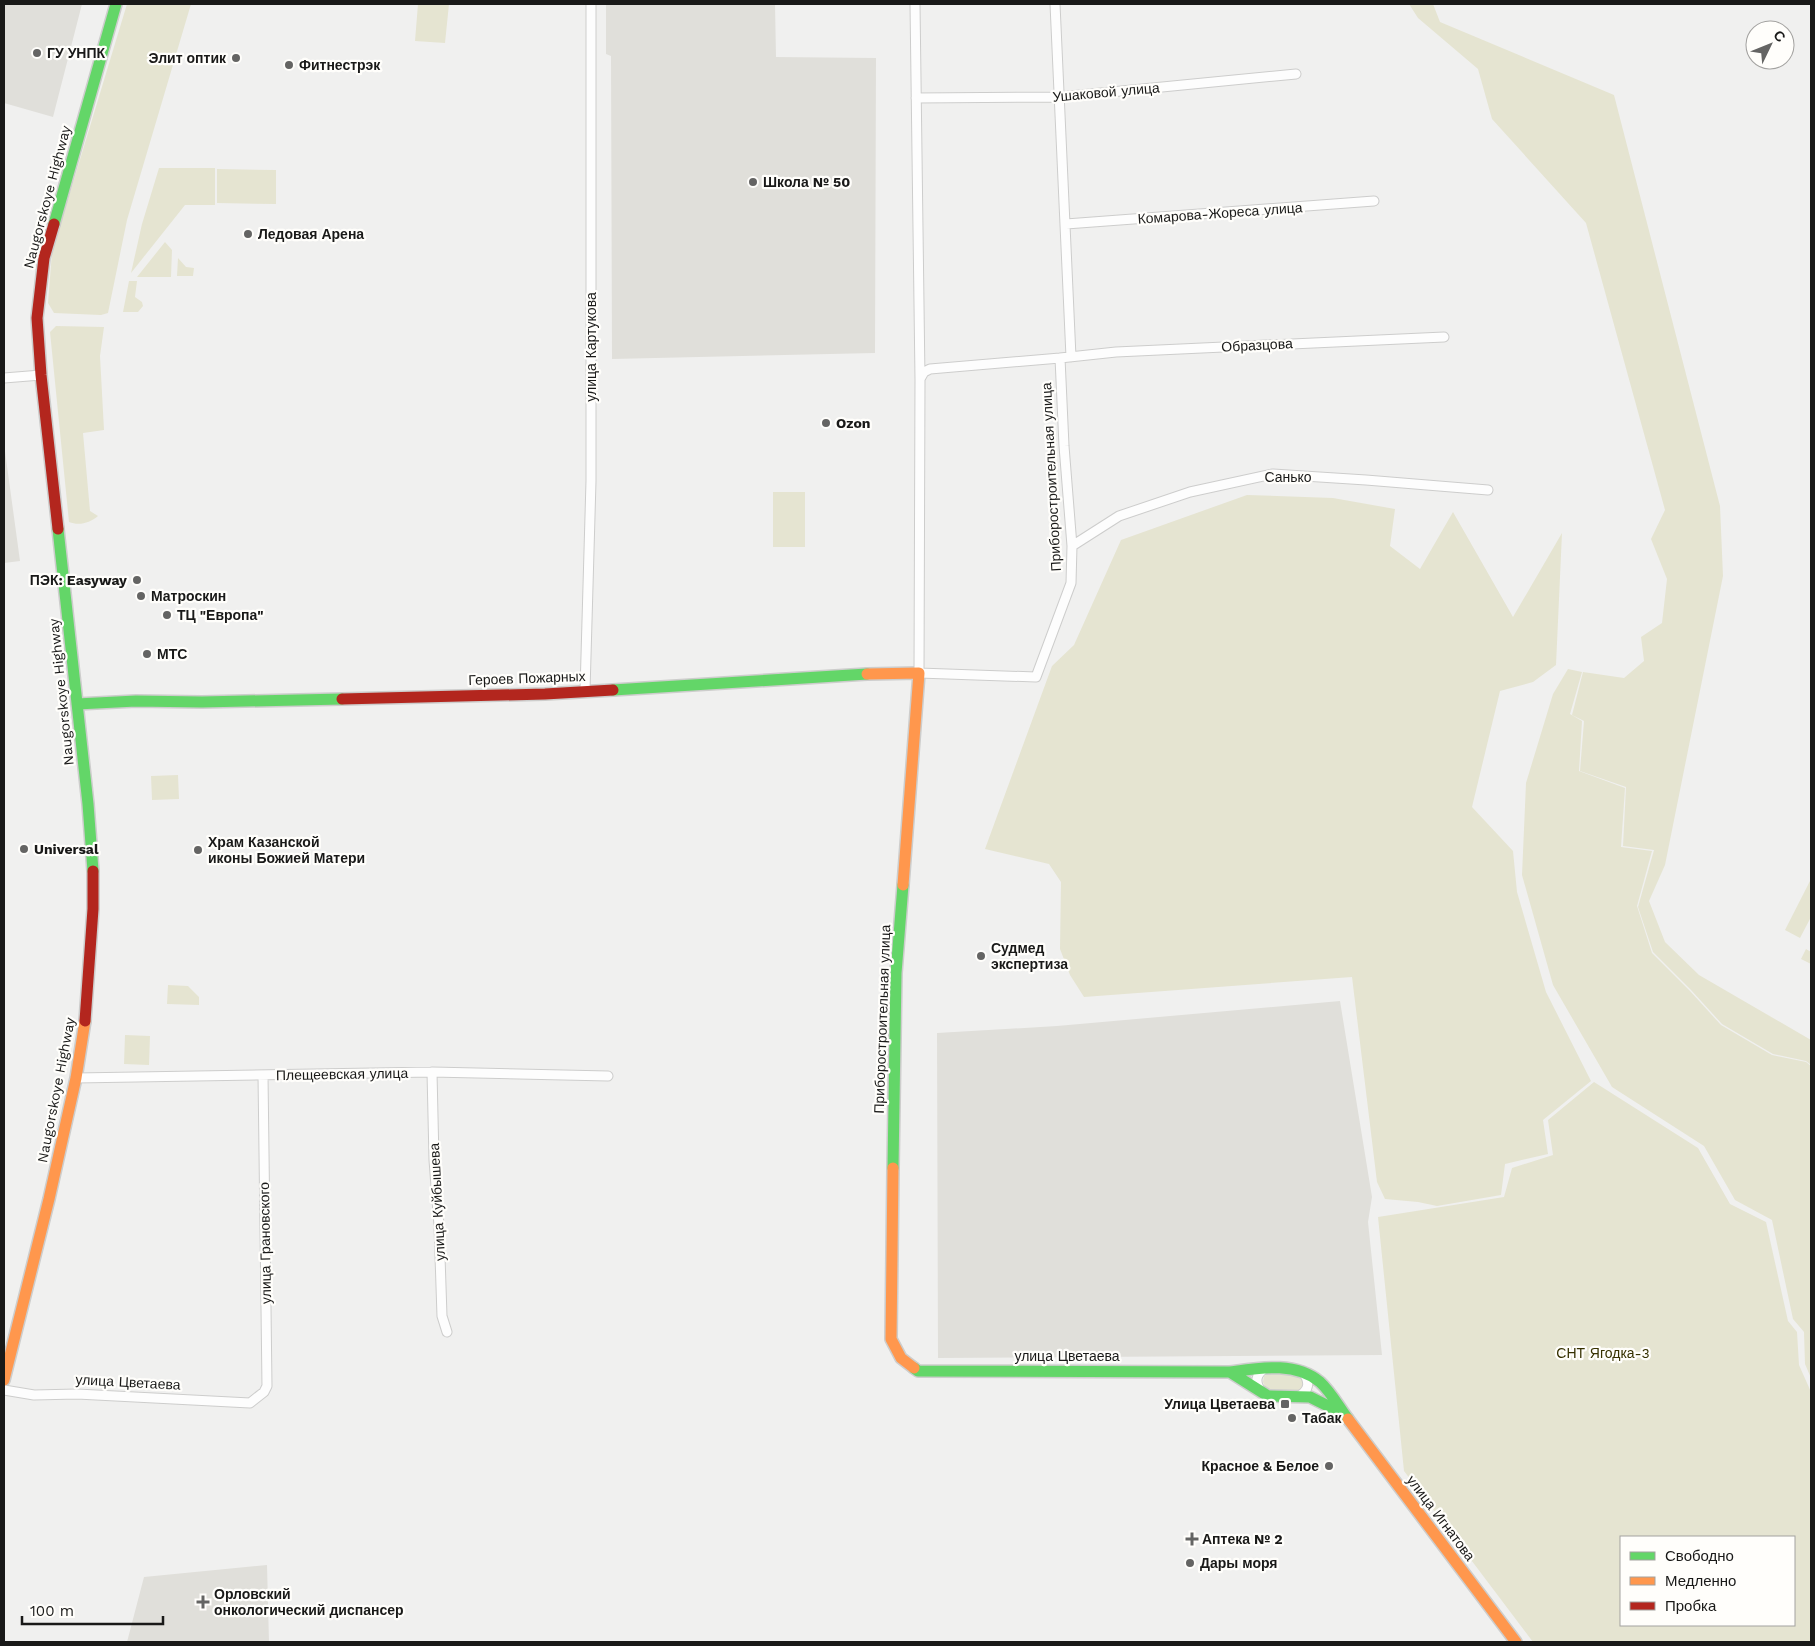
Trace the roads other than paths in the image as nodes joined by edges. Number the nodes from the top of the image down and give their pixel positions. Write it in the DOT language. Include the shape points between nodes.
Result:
graph roads {
  1 [pos="116,4"];
  2 [pos="591,4"];
  3 [pos="915,4"];
  4 [pos="1055,4"];
  5 [pos="1296,74"];
  6 [pos="1060,97"];
  7 [pos="916,98"];
  8 [pos="1374,201"];
  9 [pos="1066,224"];
  10 [pos="1444,337"];
  11 [pos="1071,357"];
  12 [pos="1060,358"];
  13 [pos="41,375"];
  14 [pos="4,378"];
  15 [pos="920,379"];
  16 [pos="1488,490"];
  17 [pos="1072,546"];
  18 [pos="919,673"];
  19 [pos="586,691"];
  20 [pos="77,704"];
  21 [pos="432,1072"];
  22 [pos="263,1075"];
  23 [pos="608,1076"];
  24 [pos="76,1078"];
  25 [pos="447,1332"];
  26 [pos="905,1363"];
  27 [pos="1265,1368"];
  28 [pos="1230,1372"];
  29 [pos="1303,1372"];
  30 [pos="4,1380"];
  31 [pos="4,1390"];
  32 [pos="1261,1392"];
  33 [pos="1297,1397"];
  34 [pos="250,1403"];
  35 [pos="1342,1413"];
  36 [pos="1516,1642"];
  1 -- 13 [label="main road, Naugorskoye Highway" via="44,258 37,318"];
  2 -- 19 [label="street, улица Картукова" via="591,481"];
  3 -- 7 [label="street, Приборостроительная улица"];
  4 -- 6 [label="street"];
  5 -- 6 [label="street, Ушаковой улица"];
  6 -- 7 [label="street, Ушаковой улица"];
  6 -- 9 [label="street"];
  7 -- 15 [label="street, Приборостроительная улица"];
  8 -- 9 [label="street, Комарова-Жореса улица"];
  9 -- 11 [label="street"];
  10 -- 11 [label="street, Образцова" via="1116,352"];
  11 -- 12 [label="street, Образцова"];
  12 -- 15 [label="street" via="930,369"];
  12 -- 17 [label="street, Приборостроительная улица"];
  13 -- 14 [label="street"];
  13 -- 20 [label="main road, Naugorskoye Highway"];
  15 -- 18 [label="street, Приборостроительная улица"];
  16 -- 17 [label="street, Санько" via="1273,474 1190,492 1119,516"];
  17 -- 18 [label="street, Приборостроительная улица" via="1071,582 1036,676"];
  18 -- 19 [label="main road, Героев Пожарных"];
  18 -- 26 [label="main road, Приборостроительная улица" via="895,1013 891,1340 897,1355"];
  19 -- 20 [label="main road, Героев Пожарных"];
  20 -- 24 [label="main road, Naugorskoye Highway" via="94,879 88,998"];
  21 -- 22 [label="street, Плещеевская улица"];
  21 -- 23 [label="street, Плещеевская улица"];
  21 -- 25 [label="street, улица Куйбышева" via="442,1316"];
  22 -- 24 [label="street, Плещеевская улица"];
  22 -- 34 [label="street, улица Грановского" via="267,1386"];
  24 -- 30 [label="main road, Naugorskoye Highway"];
  26 -- 28 [label="main road, улица Цветаева" via="918,1371"];
  27 -- 28 [label="main road, улица Цветаева"];
  27 -- 29 [label="main road, улица Цветаева"];
  27 -- 32 [label="street" via="1256,1379"];
  28 -- 32 [label="main road"];
  29 -- 33 [label="street" via="1308,1384 1305,1392"];
  29 -- 35 [label="main road, улица Игнатова" via="1321,1383"];
  31 -- 34 [label="street, улица Цветаева" via="34,1395 77,1394"];
  32 -- 33 [label="main road, улица Игнатова" via="1268,1396"];
  33 -- 35 [label="main road, улица Игнатова" via="1310,1397"];
  35 -- 36 [label="main road, улица Игнатова"];
}
